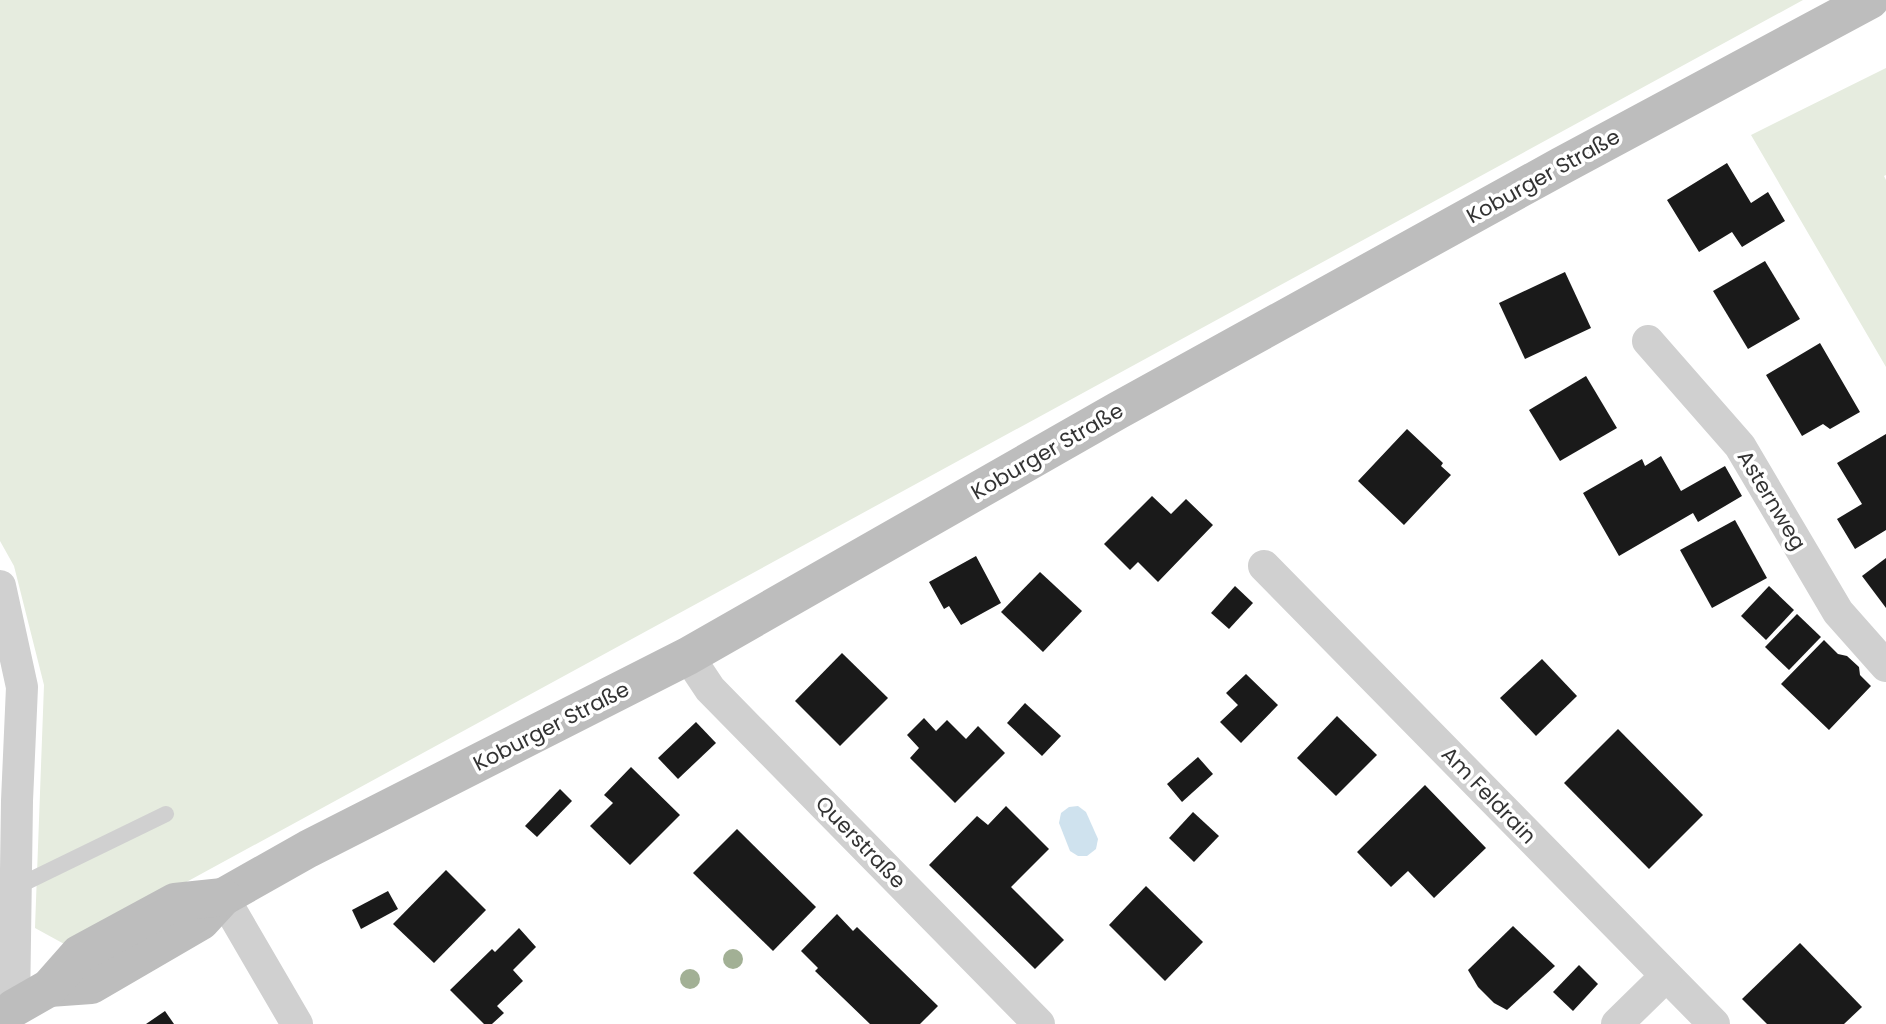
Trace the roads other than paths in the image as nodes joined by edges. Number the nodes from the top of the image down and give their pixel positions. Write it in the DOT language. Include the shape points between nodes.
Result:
graph roads {
  1 [pos="1870,0"];
  2 [pos="1648,341"];
  3 [pos="1264,566"];
  4 [pos="0,586"];
  5 [pos="688,656"];
  6 [pos="1886,666"];
  7 [pos="166,814"];
  8 [pos="16,887"];
  9 [pos="223,897"];
  10 [pos="1666,976"];
  11 [pos="7,1014"];
  12 [pos="297,1024"];
  13 [pos="1039,1024"];
  14 [pos="1618,1024"];
  15 [pos="1714,1024"];
  1 -- 5 [label="main road, Koburger Straße" via="1129,404"];
  2 -- 6 [label="street, Asternweg" via="1740,446 1838,612"];
  3 -- 10 [label="street, Am Feldrain"];
  4 -- 8 [label="street" via="22,687"];
  5 -- 9 [label="main road, Koburger Straße" via="308,849"];
  5 -- 13 [label="street, Querstraße" via="710,689"];
  7 -- 8 [label="lane"];
  8 -- 11 [label="street"];
  9 -- 11 [label="main road, Koburger Straße" via="175,902 79,954 49,988"];
  9 -- 12 [label="street"];
  10 -- 14 [label="street"];
  10 -- 15 [label="street, Am Feldrain"];
}
